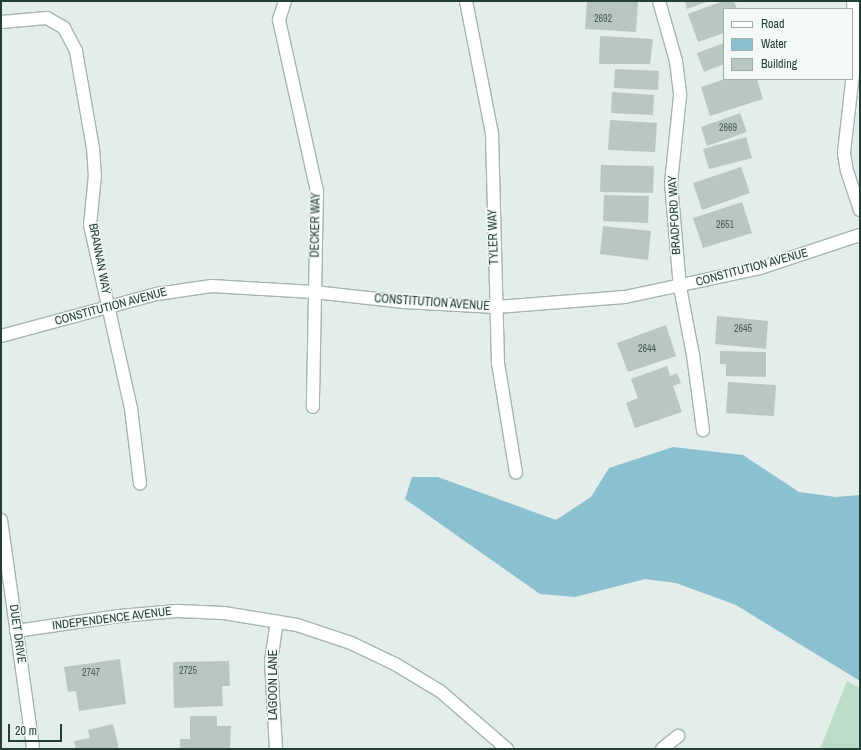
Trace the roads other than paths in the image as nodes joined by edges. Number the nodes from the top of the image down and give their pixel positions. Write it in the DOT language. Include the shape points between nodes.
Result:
graph roads {
  1 [pos="286,1"];
  2 [pos="466,1"];
  3 [pos="660,1"];
  4 [pos="853,1"];
  5 [pos="1,22"];
  6 [pos="853,73"];
  7 [pos="852,80"];
  8 [pos="860,210"];
  9 [pos="860,235"];
  10 [pos="680,287"];
  11 [pos="314,292"];
  12 [pos="109,306"];
  13 [pos="496,307"];
  14 [pos="1,336"];
  15 [pos="313,407"];
  16 [pos="703,430"];
  17 [pos="516,473"];
  18 [pos="140,483"];
  19 [pos="1,520"];
  20 [pos="277,621"];
  21 [pos="16,631"];
  22 [pos="678,736"];
  23 [pos="33,749"];
  24 [pos="276,749"];
  25 [pos="506,749"];
  26 [pos="662,749"];
  1 -- 11 [label="street, DECKER WAY" via="279,20 317,191"];
  2 -- 13 [label="street, TYLER WAY" via="492,134"];
  3 -- 10 [label="street, BRADFORD WAY" via="676,61 680,96 671,183"];
  4 -- 6 [label="street" via="856,47"];
  5 -- 12 [label="street, BRANNAN WAY" via="47,18 64,28 76,51 93,148 95,175 90,225"];
  7 -- 8 [label="street" via="844,152 847,171"];
  9 -- 10 [label="street, CONSTITUTION AVENUE" via="760,268"];
  10 -- 13 [label="street, CONSTITUTION AVENUE" via="610,299"];
  10 -- 16 [label="street, BRADFORD WAY" via="693,355"];
  11 -- 12 [label="street, CONSTITUTION AVENUE" via="211,286 157,294"];
  11 -- 13 [label="street, CONSTITUTION AVENUE" via="404,302"];
  11 -- 15 [label="street, DECKER WAY"];
  12 -- 14 [label="street, CONSTITUTION AVENUE"];
  12 -- 18 [label="street, BRANNAN WAY" via="131,408"];
  13 -- 17 [label="street, TYLER WAY" via="498,363"];
  19 -- 21 [label="street, DUET DRIVE"];
  20 -- 21 [label="street, INDEPENDENCE AVENUE" via="224,612 177,611 119,616"];
  20 -- 24 [label="street, LAGOON LANE" via="271,661"];
  20 -- 25 [label="street, INDEPENDENCE AVENUE" via="351,643 396,664 440,691"];
  21 -- 23 [label="street, DUET DRIVE"];
  22 -- 26 [label="street"];
}
